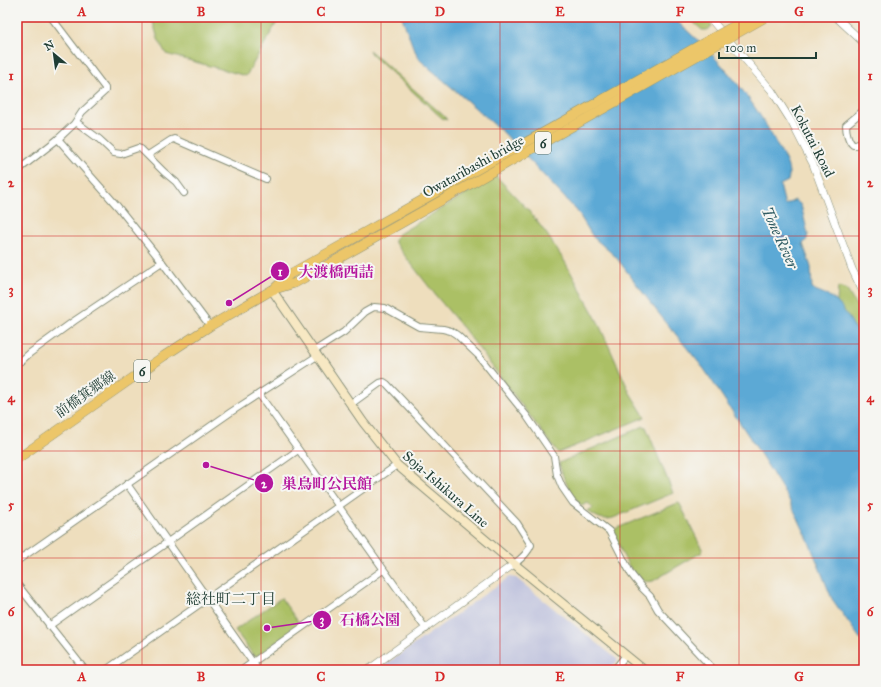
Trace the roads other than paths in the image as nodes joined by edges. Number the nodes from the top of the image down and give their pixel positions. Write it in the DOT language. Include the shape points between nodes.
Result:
graph roads {
  1 [pos="51,17"];
  2 [pos="709,17"];
  3 [pos="750,17"];
  4 [pos="836,17"];
  5 [pos="766,18"];
  6 [pos="864,43"];
  7 [pos="864,110"];
  8 [pos="76,122"];
  9 [pos="58,139"];
  10 [pos="864,141"];
  11 [pos="148,155"];
  12 [pos="17,171"];
  13 [pos="266,179"];
  14 [pos="184,193"];
  15 [pos="316,259"];
  16 [pos="162,262"];
  17 [pos="322,268"];
  18 [pos="272,290"];
  19 [pos="864,294"];
  20 [pos="210,326"];
  21 [pos="316,354"];
  22 [pos="21,361"];
  23 [pos="259,394"];
  24 [pos="351,404"];
  25 [pos="298,450"];
  26 [pos="17,459"];
  27 [pos="397,465"];
  28 [pos="127,484"];
  29 [pos="338,506"];
  30 [pos="168,542"];
  31 [pos="17,562"];
  32 [pos="514,564"];
  33 [pos="383,570"];
  34 [pos="17,584"];
  35 [pos="208,598"];
  36 [pos="50,626"];
  37 [pos="426,629"];
  38 [pos="626,655"];
  39 [pos="253,662"];
  40 [pos="85,670"];
  41 [pos="106,670"];
  42 [pos="242,670"];
  43 [pos="258,670"];
  44 [pos="368,670"];
  45 [pos="614,670"];
  46 [pos="644,670"];
  47 [pos="714,670"];
  1 -- 8 [label="street" via="106,90"];
  2 -- 19 [label="street, Kokutai Road" via="772,91 791,121 813,164 852,269"];
  3 -- 15 [label="main road, Owataribashi bridge / 6, bridge"];
  4 -- 6 [label="street"];
  5 -- 17 [label="main road, Owataribashi bridge / 6, bridge"];
  7 -- 10 [label="street" via="848,122 846,128 850,143 856,145"];
  8 -- 9 [label="street"];
  8 -- 11 [label="street" via="114,153 122,154 141,148"];
  9 -- 12 [label="street"];
  9 -- 16 [label="street"];
  11 -- 13 [label="street" via="174,139"];
  11 -- 14 [label="street"];
  15 -- 18 [label="main road, 前橋箕郷線 / 6" via="290,274"];
  16 -- 20 [label="street"];
  16 -- 22 [label="street" via="74,321"];
  17 -- 18 [label="main road, 前橋箕郷線 / 6" via="295,283"];
  18 -- 20 [label="main road, 前橋箕郷線 / 6"];
  18 -- 21 [label="main road, Soja-Ishikura Line"];
  20 -- 26 [label="main road, 前橋箕郷線 / 6"];
  21 -- 23 [label="street"];
  21 -- 24 [label="main road, Soja-Ishikura Line"];
  21 -- 47 [label="street" via="347,330 364,312 374,307 385,308 419,327 443,329 457,335 478,355 526,415 554,456 557,475 573,503 609,531 631,574 658,610"];
  23 -- 25 [label="street"];
  23 -- 28 [label="street"];
  24 -- 27 [label="main road, Soja-Ishikura Line"];
  24 -- 32 [label="street" via="380,383 387,384 517,523 531,545"];
  25 -- 29 [label="street"];
  25 -- 30 [label="street"];
  27 -- 29 [label="street"];
  27 -- 32 [label="main road, Soja-Ishikura Line"];
  28 -- 30 [label="street"];
  28 -- 31 [label="street"];
  29 -- 33 [label="street"];
  29 -- 35 [label="street"];
  30 -- 35 [label="street"];
  30 -- 36 [label="street"];
  32 -- 37 [label="street"];
  32 -- 38 [label="main road, Soja-Ishikura Line"];
  33 -- 37 [label="street"];
  33 -- 39 [label="street"];
  34 -- 36 [label="street"];
  35 -- 39 [label="street"];
  35 -- 41 [label="street"];
  36 -- 40 [label="street"];
  37 -- 44 [label="street"];
  38 -- 45 [label="street"];
  38 -- 46 [label="main road, Soja-Ishikura Line"];
  39 -- 42 [label="street"];
  39 -- 43 [label="street"];
}
